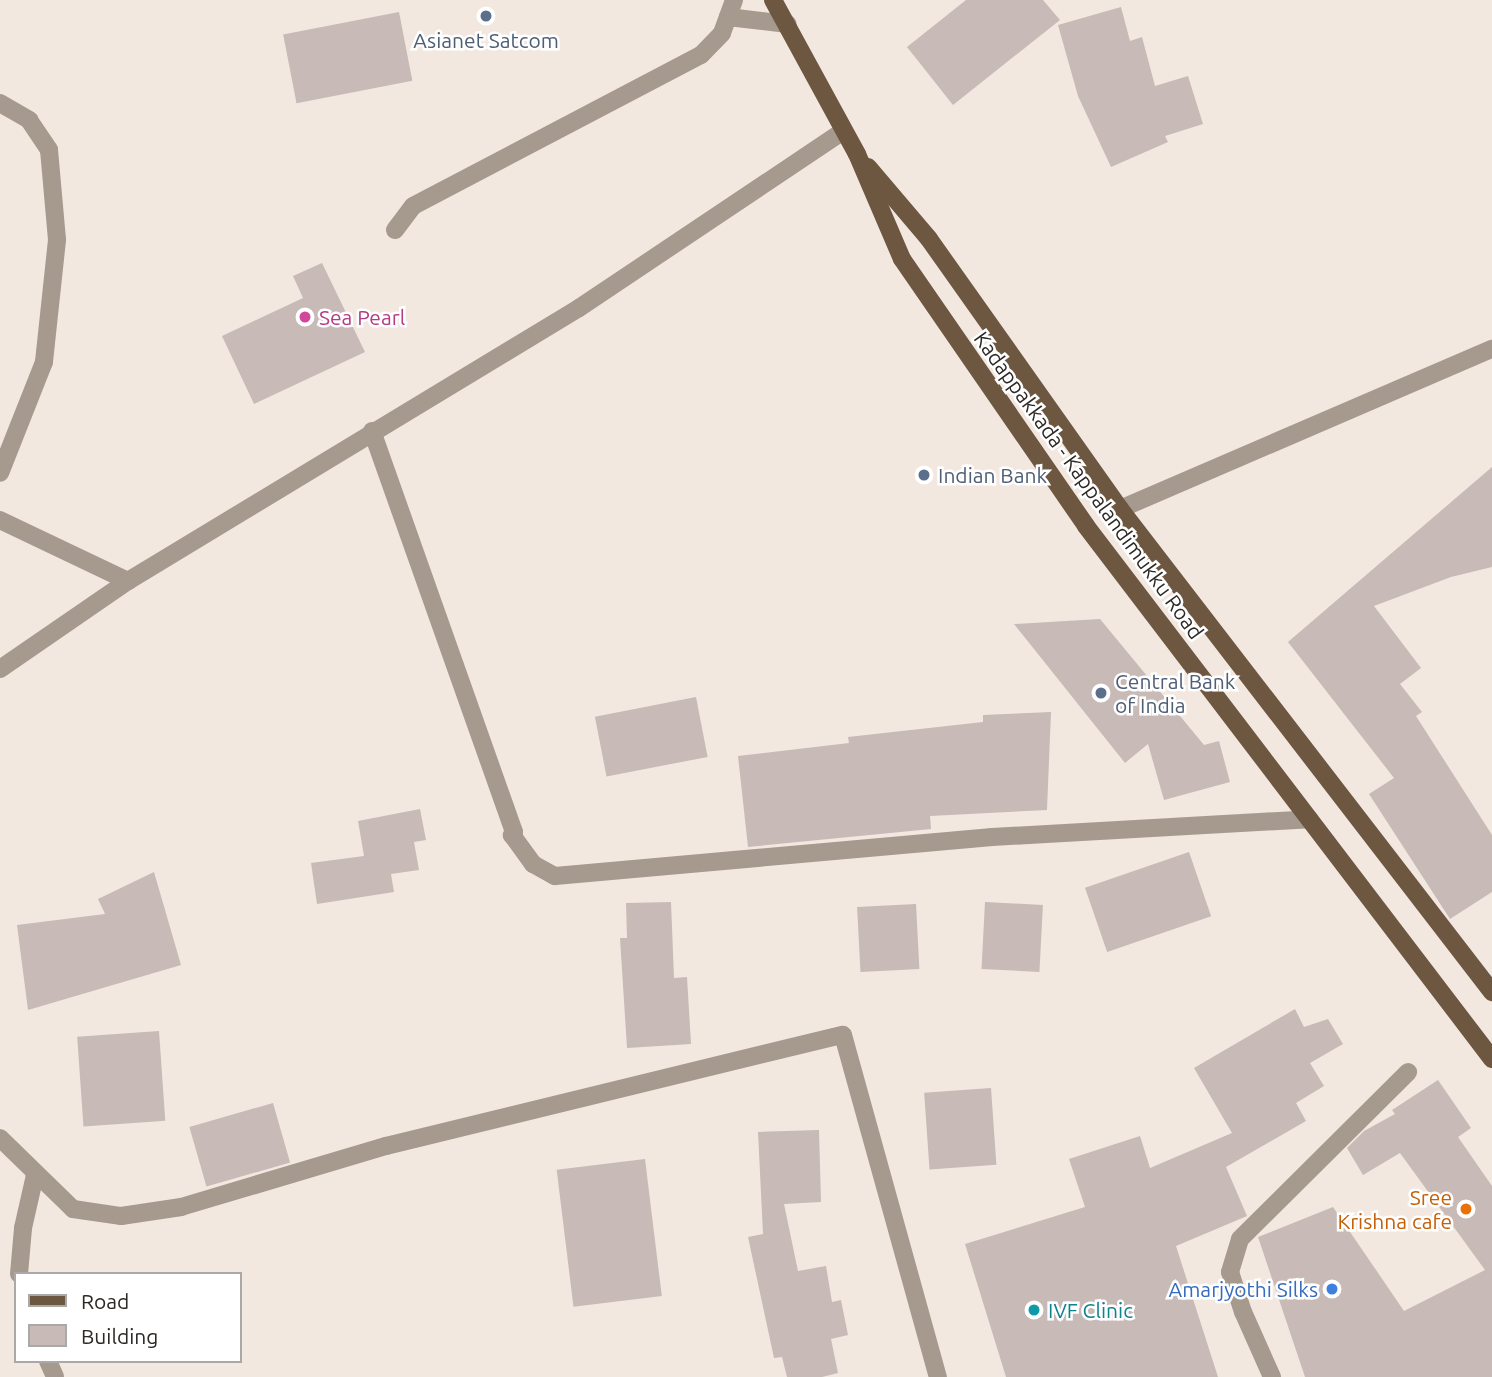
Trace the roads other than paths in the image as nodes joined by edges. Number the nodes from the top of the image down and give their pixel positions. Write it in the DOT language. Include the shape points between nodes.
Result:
graph roads {
  1 [pos="773,0"];
  2 [pos="731,8"];
  3 [pos="788,24"];
  4 [pos="0,103"];
  5 [pos="843,131"];
  6 [pos="857,154"];
  7 [pos="395,230"];
  8 [pos="1492,349"];
  9 [pos="372,431"];
  10 [pos="0,472"];
  11 [pos="1120,509"];
  12 [pos="0,520"];
  13 [pos="128,581"];
  14 [pos="0,669"];
  15 [pos="1309,819"];
  16 [pos="1492,992"];
  17 [pos="1492,1059"];
  18 [pos="1408,1072"];
  19 [pos="0,1138"];
  20 [pos="35,1175"];
  21 [pos="19,1272"];
  22 [pos="938,1377"];
  23 [pos="1272,1377"];
  1 -- 3 [label="main road, Kadappakkada - Kappalandimukku Road"];
  2 -- 3 [label="street"];
  2 -- 7 [label="street" via="722,33 701,55 413,206"];
  3 -- 5 [label="main road, Kadappakkada - Kappalandimukku Road"];
  4 -- 10 [label="street" via="29,120 49,150 57,240 44,362"];
  5 -- 6 [label="main road, Kadappakkada - Kappalandimukku Road"];
  5 -- 9 [label="street" via="579,308"];
  6 -- 11 [label="main road, Kadappakkada - Kappalandimukku Road" via="929,239"];
  6 -- 15 [label="main road, Kadappakkada - Kappalandimukku Road" via="902,259 1086,526"];
  8 -- 11 [label="street"];
  9 -- 13 [label="street"];
  9 -- 15 [label="street" via="512,835 533,864 555,876 992,837"];
  11 -- 16 [label="main road, Kadappakkada - Kappalandimukku Road"];
  12 -- 13 [label="street"];
  13 -- 14 [label="street"];
  15 -- 17 [label="main road, Kadappakkada - Kappalandimukku Road"];
  18 -- 23 [label="street" via="1240,1239 1230,1272"];
  19 -- 20 [label="street"];
  20 -- 21 [label="street"];
  20 -- 22 [label="street" via="73,1209 121,1216 181,1207 386,1146 843,1035"];
}
